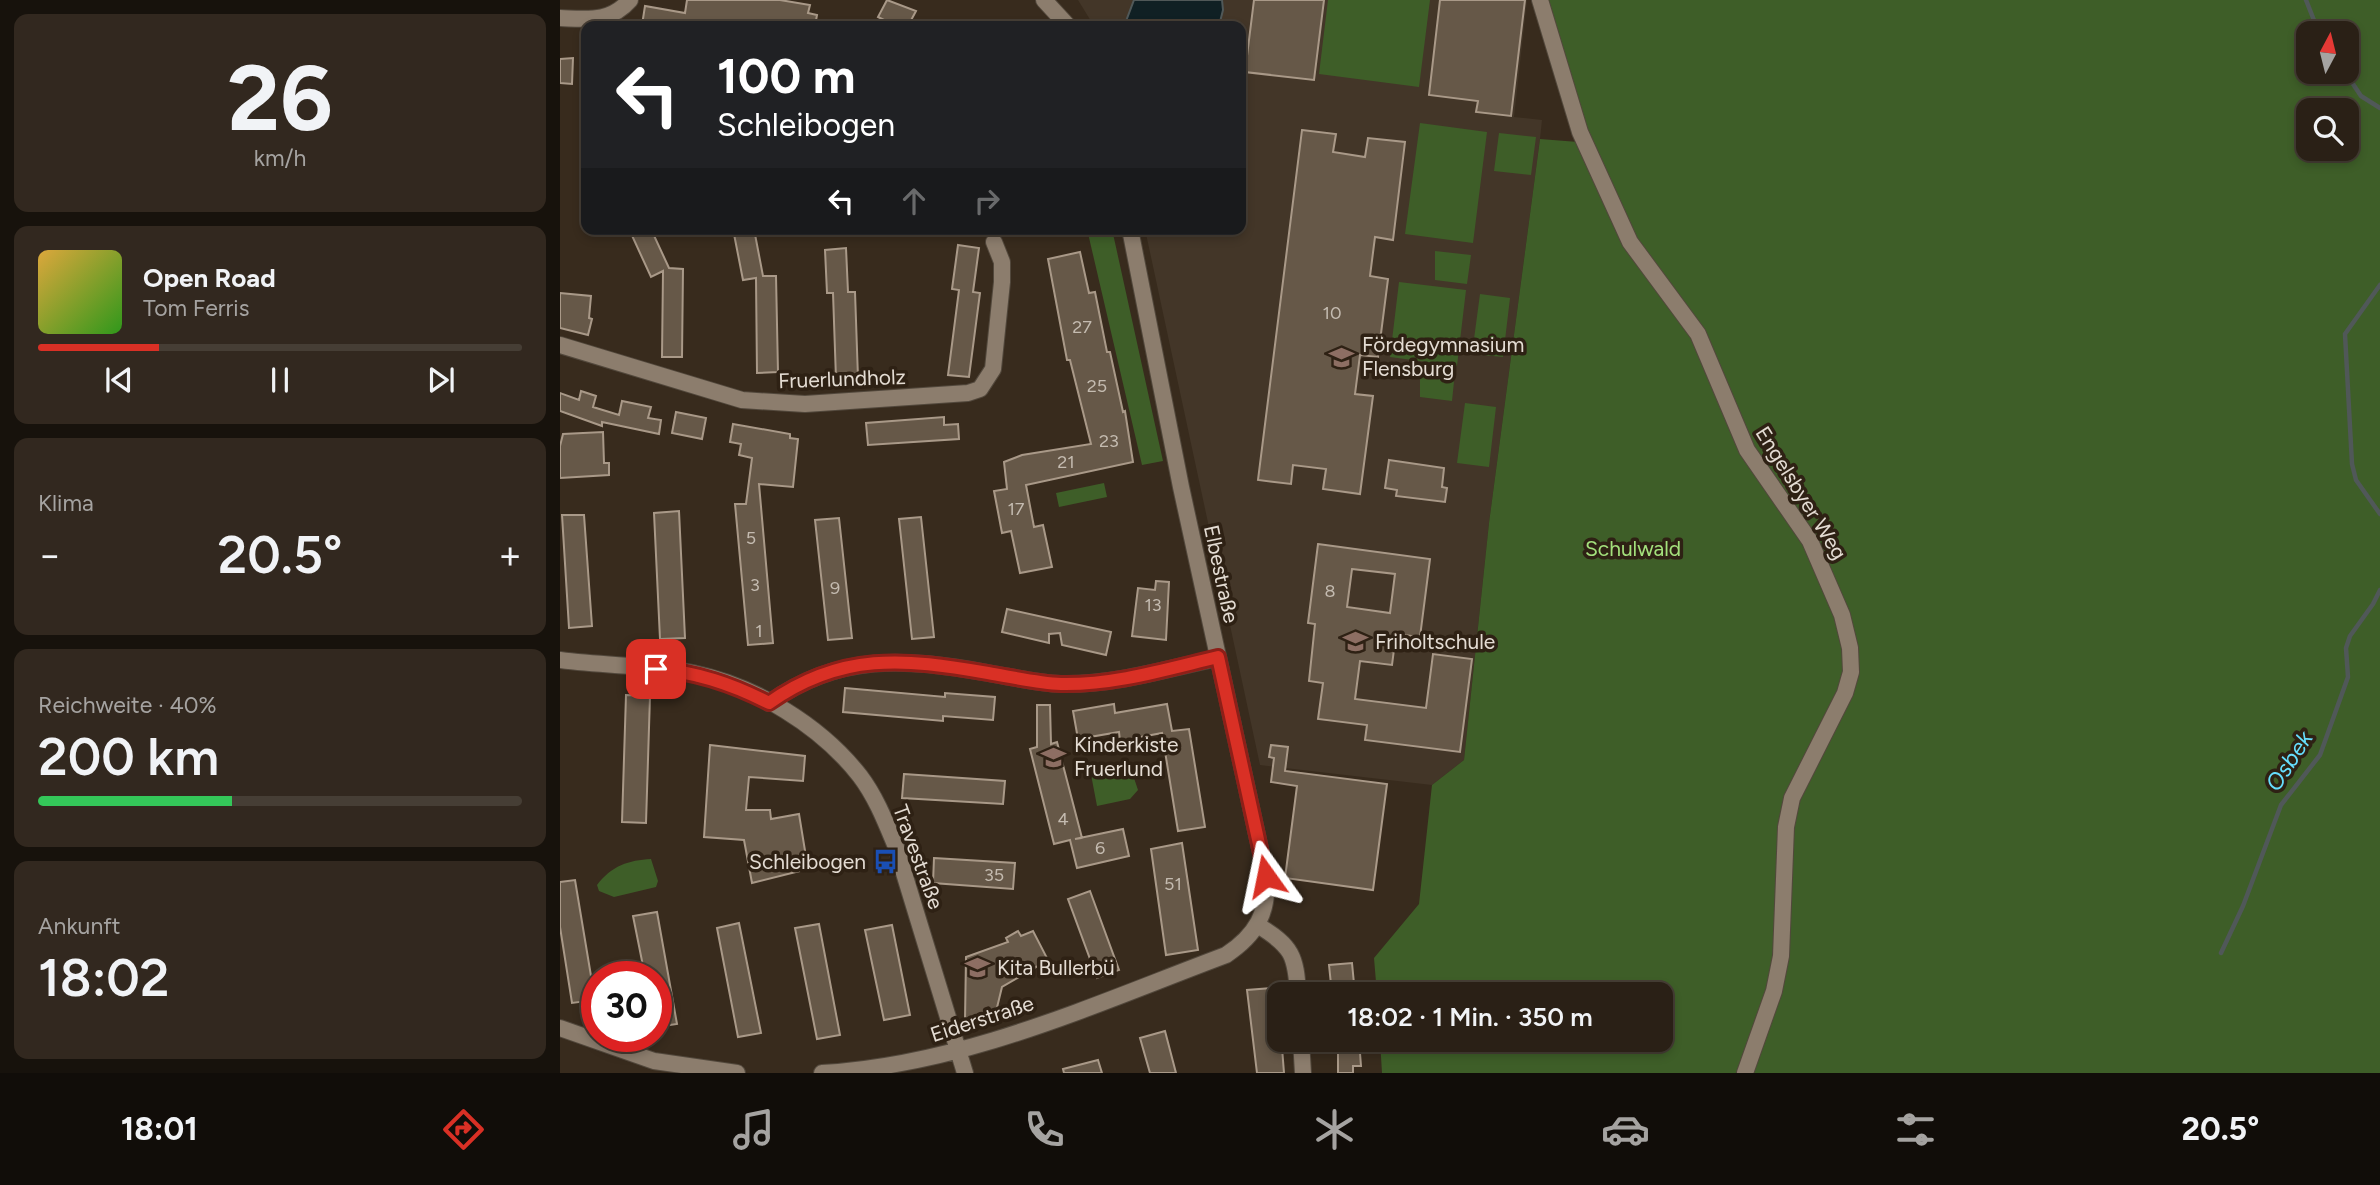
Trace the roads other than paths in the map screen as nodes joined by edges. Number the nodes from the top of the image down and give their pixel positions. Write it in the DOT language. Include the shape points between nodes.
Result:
graph roads {
  1 [pos="630,0"];
  2 [pos="1044,0"];
  3 [pos="1540,0"];
  4 [pos="560,18"];
  5 [pos="585,21"];
  6 [pos="605,21"];
  7 [pos="1063,21"];
  8 [pos="1131,235"];
  9 [pos="995,242"];
  10 [pos="560,345"];
  11 [pos="1218,657"];
  12 [pos="560,660"];
  13 [pos="769,703"];
  14 [pos="1259,926"];
  15 [pos="1297,982"];
  16 [pos="560,1028"];
  17 [pos="959,1052"];
  18 [pos="1302,1052"];
  19 [pos="737,1073"];
  20 [pos="821,1073"];
  21 [pos="965,1073"];
  22 [pos="1303,1073"];
  23 [pos="1745,1073"];
  1 -- 6 [label="street"];
  2 -- 7 [label="street"];
  3 -- 23 [label="street, Engelsbyer Weg" via="1580,132 1630,242 1698,334 1747,450 1810,541 1842,615 1850,648 1851,672 1845,693 1793,798 1786,827 1781,956 1774,991"];
  4 -- 5 [label="street"];
  8 -- 11 [label="street, Elbestraße"];
  9 -- 10 [label="street, Fruerlundholz" via="1002,282 993,369 980,389 968,393 805,404 742,400"];
  11 -- 13 [label="street" via="1090,683 1045,682 938,665 862,665 828,670"];
  11 -- 14 [label="street, Elbestraße" via="1266,876 1268,895"];
  12 -- 13 [label="street, Travestraße" via="695,674"];
  13 -- 17 [label="street, Travestraße" via="833,746 861,777 881,811"];
  14 -- 15 [label="street" via="1281,939 1290,951"];
  14 -- 17 [label="street, Eiderstraße" via="1226,955"];
  16 -- 19 [label="street" via="654,1061"];
  17 -- 20 [label="street, Eiderstraße" via="885,1067"];
  17 -- 21 [label="street, Travestraße"];
  18 -- 22 [label="street"];
}
